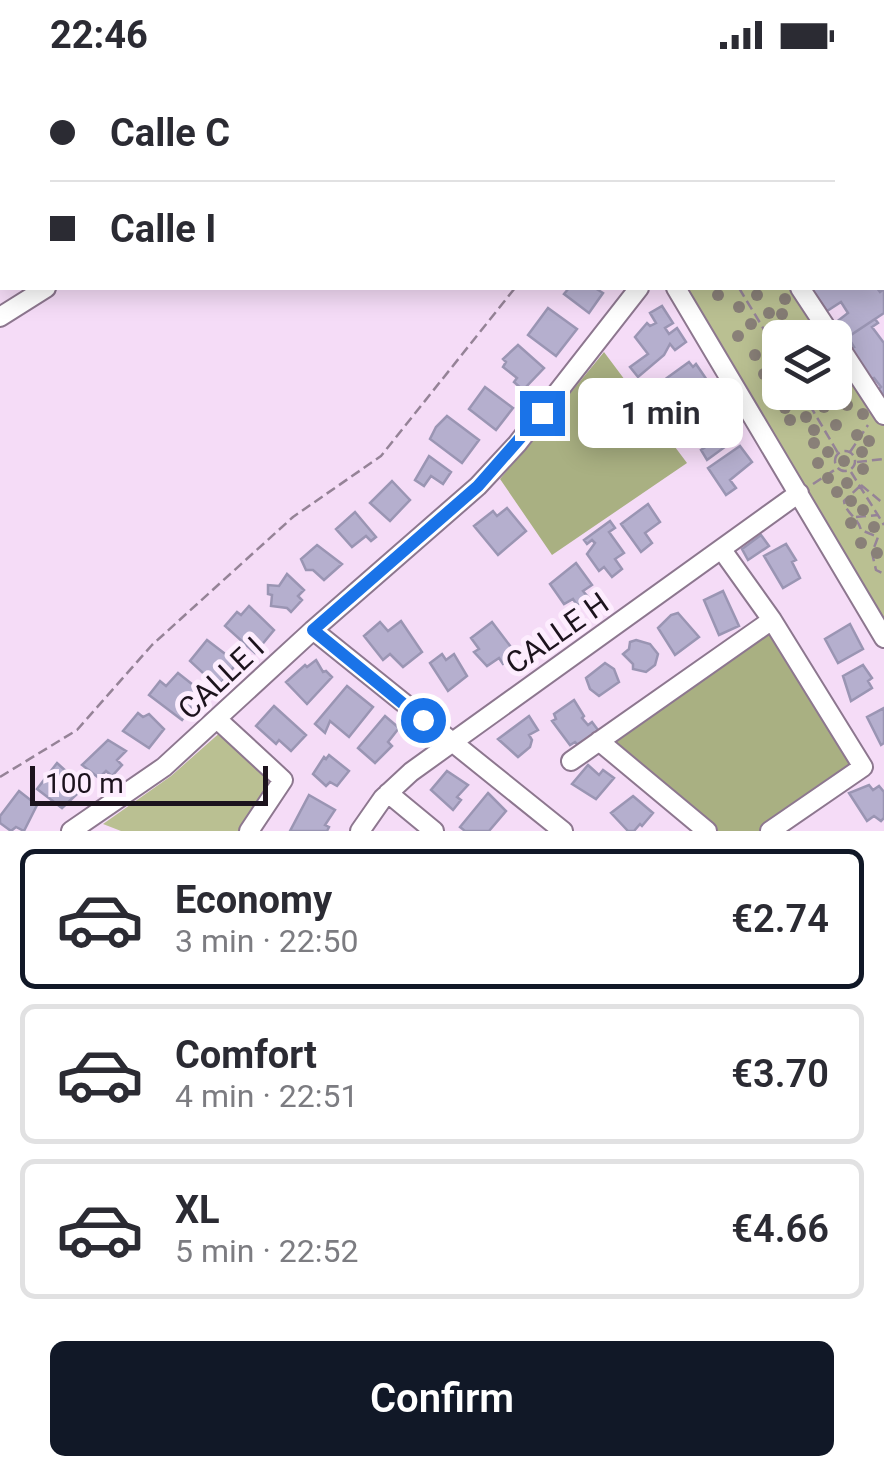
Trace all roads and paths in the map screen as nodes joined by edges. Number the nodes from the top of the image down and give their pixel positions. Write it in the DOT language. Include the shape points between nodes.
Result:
graph roads {
  1 [pos="43,290"];
  2 [pos="514,290"];
  3 [pos="637,290"];
  4 [pos="677,290"];
  5 [pos="739,290"];
  6 [pos="801,290"];
  7 [pos="0,317"];
  8 [pos="821,320"];
  9 [pos="762,327"];
  10 [pos="852,366"];
  11 [pos="813,410"];
  12 [pos="882,411"];
  13 [pos="850,452"];
  14 [pos="838,453"];
  15 [pos="884,460"];
  16 [pos="856,462"];
  17 [pos="837,468"];
  18 [pos="850,470"];
  19 [pos="856,480"];
  20 [pos="860,486"];
  21 [pos="799,493"];
  22 [pos="884,504"];
  23 [pos="878,516"];
  24 [pos="855,518"];
  25 [pos="884,525"];
  26 [pos="884,536"];
  27 [pos="878,537"];
  28 [pos="722,550"];
  29 [pos="884,574"];
  30 [pos="772,620"];
  31 [pos="313,630"];
  32 [pos="884,638"];
  33 [pos="218,720"];
  34 [pos="450,742"];
  35 [pos="599,742"];
  36 [pos="570,761"];
  37 [pos="0,776"];
  38 [pos="388,793"];
  39 [pos="77,827"];
  40 [pos="104,831"];
  41 [pos="249,831"];
  42 [pos="360,831"];
  43 [pos="434,831"];
  44 [pos="562,831"];
  45 [pos="707,831"];
  46 [pos="770,831"];
  1 -- 7 [label="street"];
  2 -- 37 [label="path" via="381,456 293,517 152,644 77,730"];
  3 -- 31 [label="street, CALLE I" via="478,486"];
  4 -- 21 [label="street"];
  5 -- 9 [label="path"];
  6 -- 8 [label="street"];
  10 -- 12 [label="street"];
  11 -- 14 [label="path"];
  12 -- 13 [label="path"];
  13 -- 14 [label="path"];
  13 -- 16 [label="path"];
  14 -- 17 [label="path"];
  15 -- 16 [label="path"];
  16 -- 18 [label="path"];
  17 -- 18 [label="path"];
  17 -- 21 [label="path"];
  18 -- 19 [label="path"];
  19 -- 20 [label="path"];
  19 -- 22 [label="path"];
  20 -- 23 [label="path"];
  20 -- 24 [label="path" via="844,501"];
  21 -- 28 [label="street, CALLE H"];
  21 -- 32 [label="street"];
  23 -- 24 [label="path"];
  23 -- 25 [label="path"];
  24 -- 27 [label="path" via="861,530"];
  26 -- 27 [label="path"];
  27 -- 29 [label="path" via="872,553"];
  28 -- 30 [label="street"];
  28 -- 34 [label="street, CALLE H"];
  30 -- 35 [label="street"];
  30 -- 46 [label="street" via="863,767"];
  31 -- 33 [label="street, CALLE I"];
  31 -- 34 [label="street"];
  33 -- 39 [label="street, CALLE I"];
  33 -- 41 [label="street" via="283,780"];
  34 -- 38 [label="street, CALLE H"];
  34 -- 44 [label="street"];
  35 -- 36 [label="street"];
  35 -- 45 [label="street"];
  38 -- 42 [label="street, CALLE H"];
  38 -- 43 [label="street"];
  39 -- 40 [label="street"];
}
